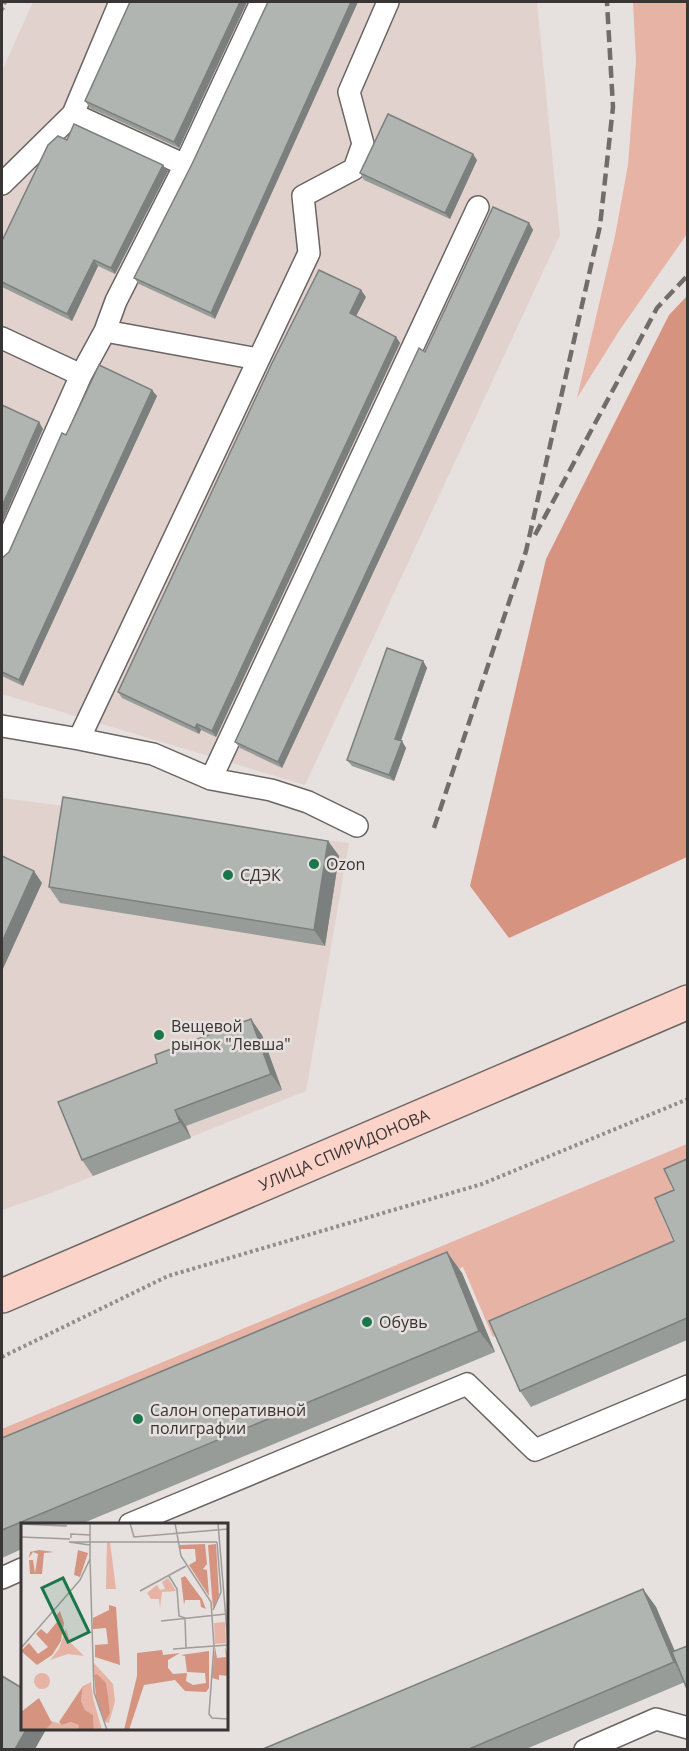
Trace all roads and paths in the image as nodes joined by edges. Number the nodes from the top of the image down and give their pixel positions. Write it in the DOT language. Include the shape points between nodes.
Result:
graph roads {
  1 [pos="5,2"];
  2 [pos="120,2"];
  3 [pos="261,2"];
  4 [pos="388,2"];
  5 [pos="2,10"];
  6 [pos="73,114"];
  7 [pos="185,165"];
  8 [pos="2,184"];
  9 [pos="478,207"];
  10 [pos="105,331"];
  11 [pos="2,338"];
  12 [pos="258,359"];
  13 [pos="81,375"];
  14 [pos="2,554"];
  15 [pos="2,726"];
  16 [pos="79,739"];
  17 [pos="212,779"];
  18 [pos="357,826"];
  19 [pos="687,1002"];
  20 [pos="687,1099"];
  21 [pos="2,1296"];
  22 [pos="2,1357"];
  23 [pos="687,1386"];
  24 [pos="132,1523"];
  25 [pos="21,1569"];
  26 [pos="2,1578"];
  27 [pos="687,1728"];
  28 [pos="585,1749"];
  1 -- 5 [label="path"];
  2 -- 6 [label="lane"];
  3 -- 7 [label="lane"];
  4 -- 12 [label="lane" via="349,92 363,144 354,169 303,196 309,253"];
  6 -- 7 [label="lane"];
  6 -- 8 [label="lane"];
  7 -- 10 [label="lane" via="116,301"];
  9 -- 17 [label="lane"];
  10 -- 12 [label="lane"];
  10 -- 13 [label="lane"];
  11 -- 13 [label="lane"];
  12 -- 16 [label="lane"];
  13 -- 14 [label="lane"];
  15 -- 16 [label="lane"];
  16 -- 17 [label="lane" via="153,754"];
  17 -- 18 [label="lane" via="271,790 308,802"];
  19 -- 21 [label="street, УЛИЦА СПИРИДОНОВА"];
  20 -- 22 [label="path" via="482,1184 168,1276"];
  23 -- 24 [label="lane" via="535,1450 467,1384"];
  25 -- 26 [label="lane"];
  27 -- 28 [label="lane" via="656,1719"];
}
